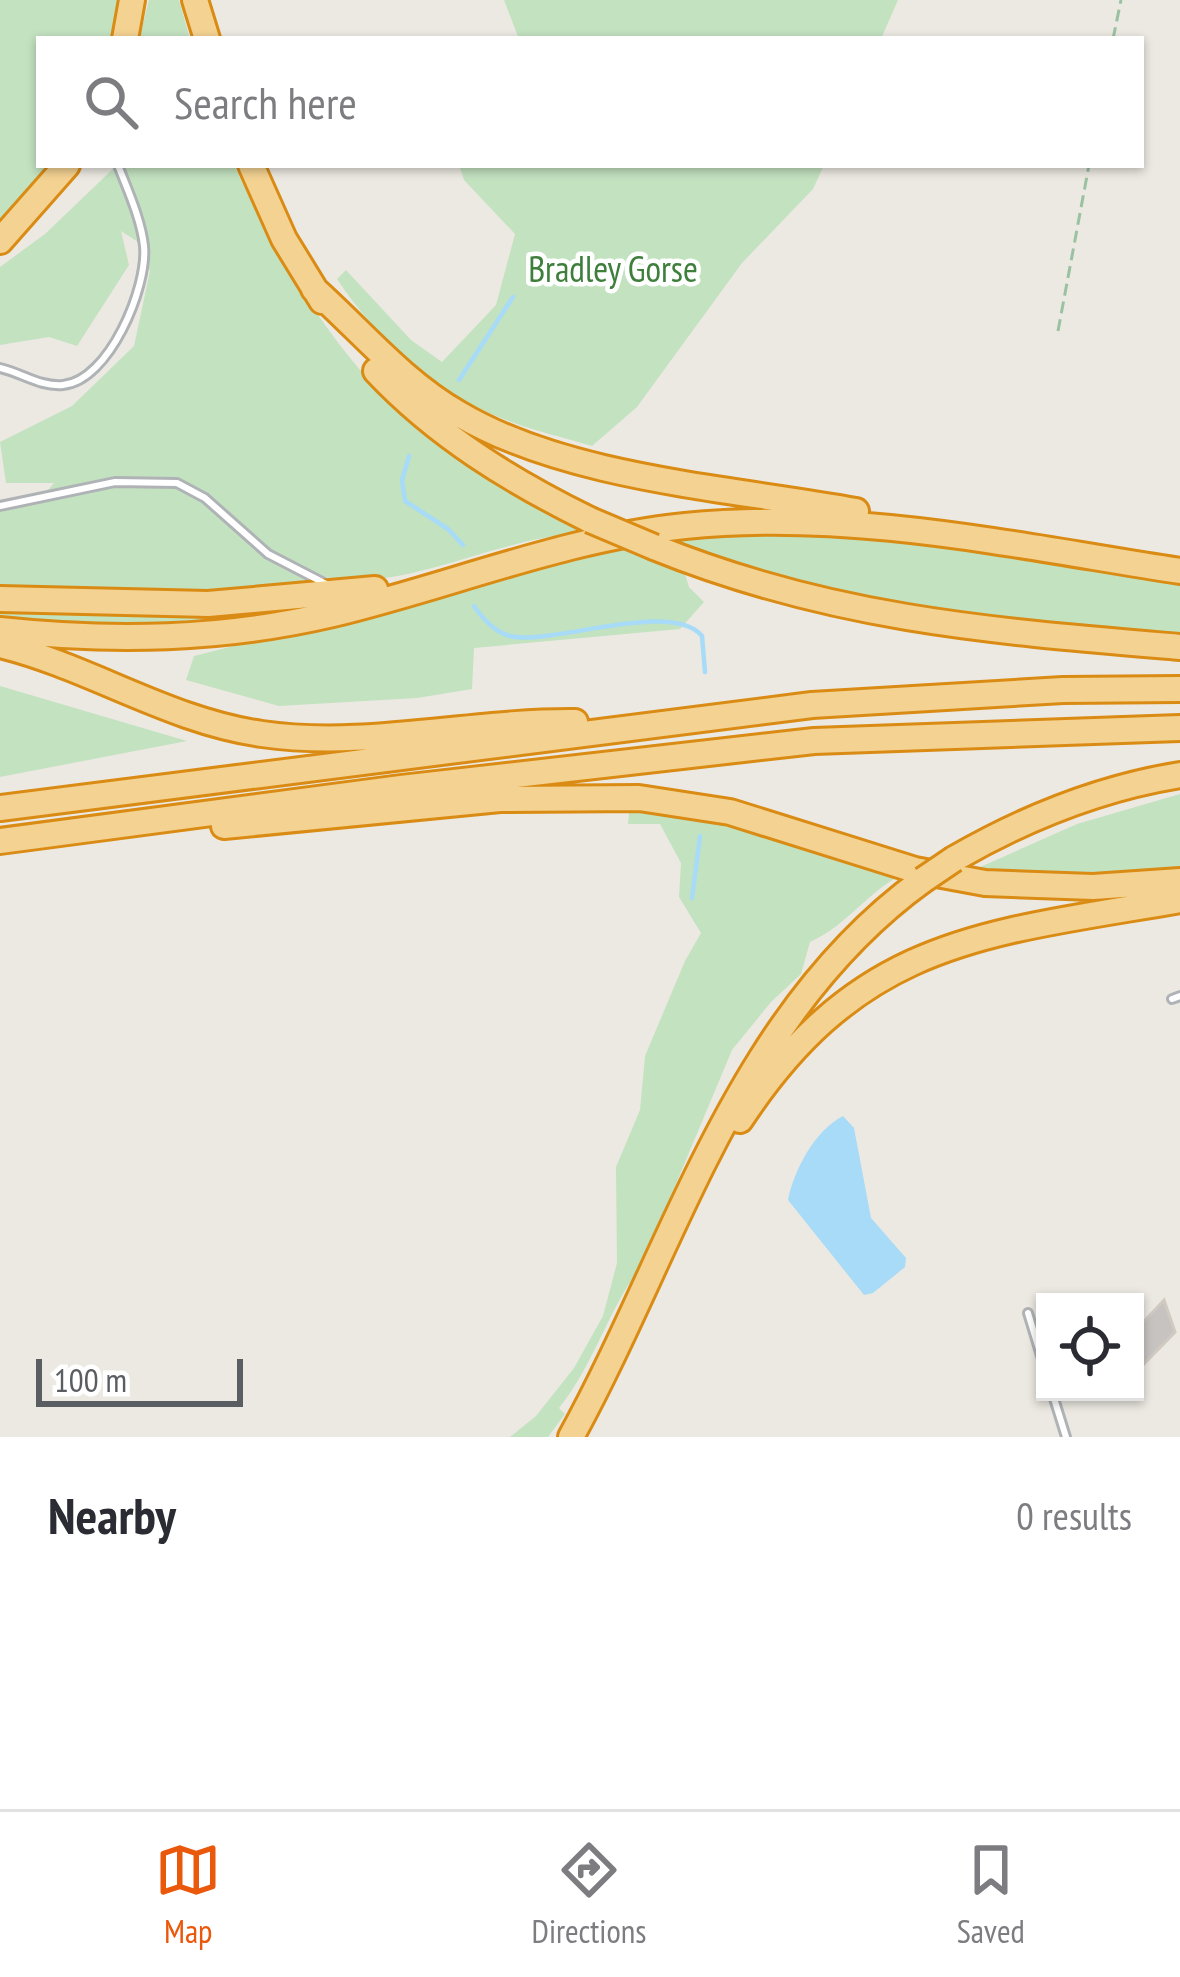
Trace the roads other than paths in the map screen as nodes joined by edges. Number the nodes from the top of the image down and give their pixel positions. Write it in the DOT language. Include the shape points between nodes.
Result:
graph roads {
  1 [pos="132,0"];
  2 [pos="195,0"];
  3 [pos="126,36"];
  4 [pos="206,36"];
  5 [pos="64,168"];
  6 [pos="119,168"];
  7 [pos="252,168"];
  8 [pos="0,241"];
  9 [pos="314,289"];
  10 [pos="0,368"];
  11 [pos="0,506"];
  12 [pos="997,543"];
  13 [pos="498,568"];
  14 [pos="1180,571"];
  15 [pos="337,595"];
  16 [pos="0,599"];
  17 [pos="0,630"];
  18 [pos="0,645"];
  19 [pos="1180,647"];
  20 [pos="1180,689"];
  21 [pos="621,727"];
  22 [pos="1180,728"];
  23 [pos="1180,775"];
  24 [pos="0,808"];
  25 [pos="145,821"];
  26 [pos="0,841"];
  27 [pos="1180,881"];
  28 [pos="1180,900"];
  29 [pos="671,1231"];
  30 [pos="1028,1313"];
  31 [pos="1036,1339"];
  32 [pos="1055,1401"];
  33 [pos="571,1437"];
  34 [pos="1066,1437"];
  1 -- 3 [label="highway"];
  2 -- 4 [label="highway"];
  5 -- 8 [label="highway"];
  6 -- 10 [label="lane" via="145,261 120,332 72,384 46,385"];
  7 -- 9 [label="highway"];
  9 -- 12 [label="highway" via="406,377 458,414 527,446"];
  9 -- 19 [label="highway, bridge" via="359,352 438,428 515,481 653,548 863,612"];
  11 -- 15 [label="lane" via="101,484 177,483 206,498 256,546"];
  12 -- 13 [label="highway" via="759,521 652,531"];
  12 -- 14 [label="highway"];
  13 -- 15 [label="highway"];
  13 -- 17 [label="highway" via="338,613 213,635"];
  15 -- 16 [label="highway" via="208,604"];
  18 -- 21 [label="highway" via="184,716 262,734 325,738 530,722"];
  20 -- 21 [label="highway" via="930,697"];
  21 -- 24 [label="highway"];
  22 -- 25 [label="highway" via="814,741"];
  23 -- 29 [label="highway, bridge" via="1031,818 954,859 858,933 802,995 736,1098"];
  25 -- 26 [label="highway"];
  25 -- 27 [label="highway" via="232,826 500,799 639,797 730,812 915,870 985,883"];
  28 -- 29 [label="highway" via="961,941 858,993 769,1078"];
  29 -- 33 [label="highway"];
  30 -- 31 [label="lane"];
  32 -- 34 [label="lane"];
}
